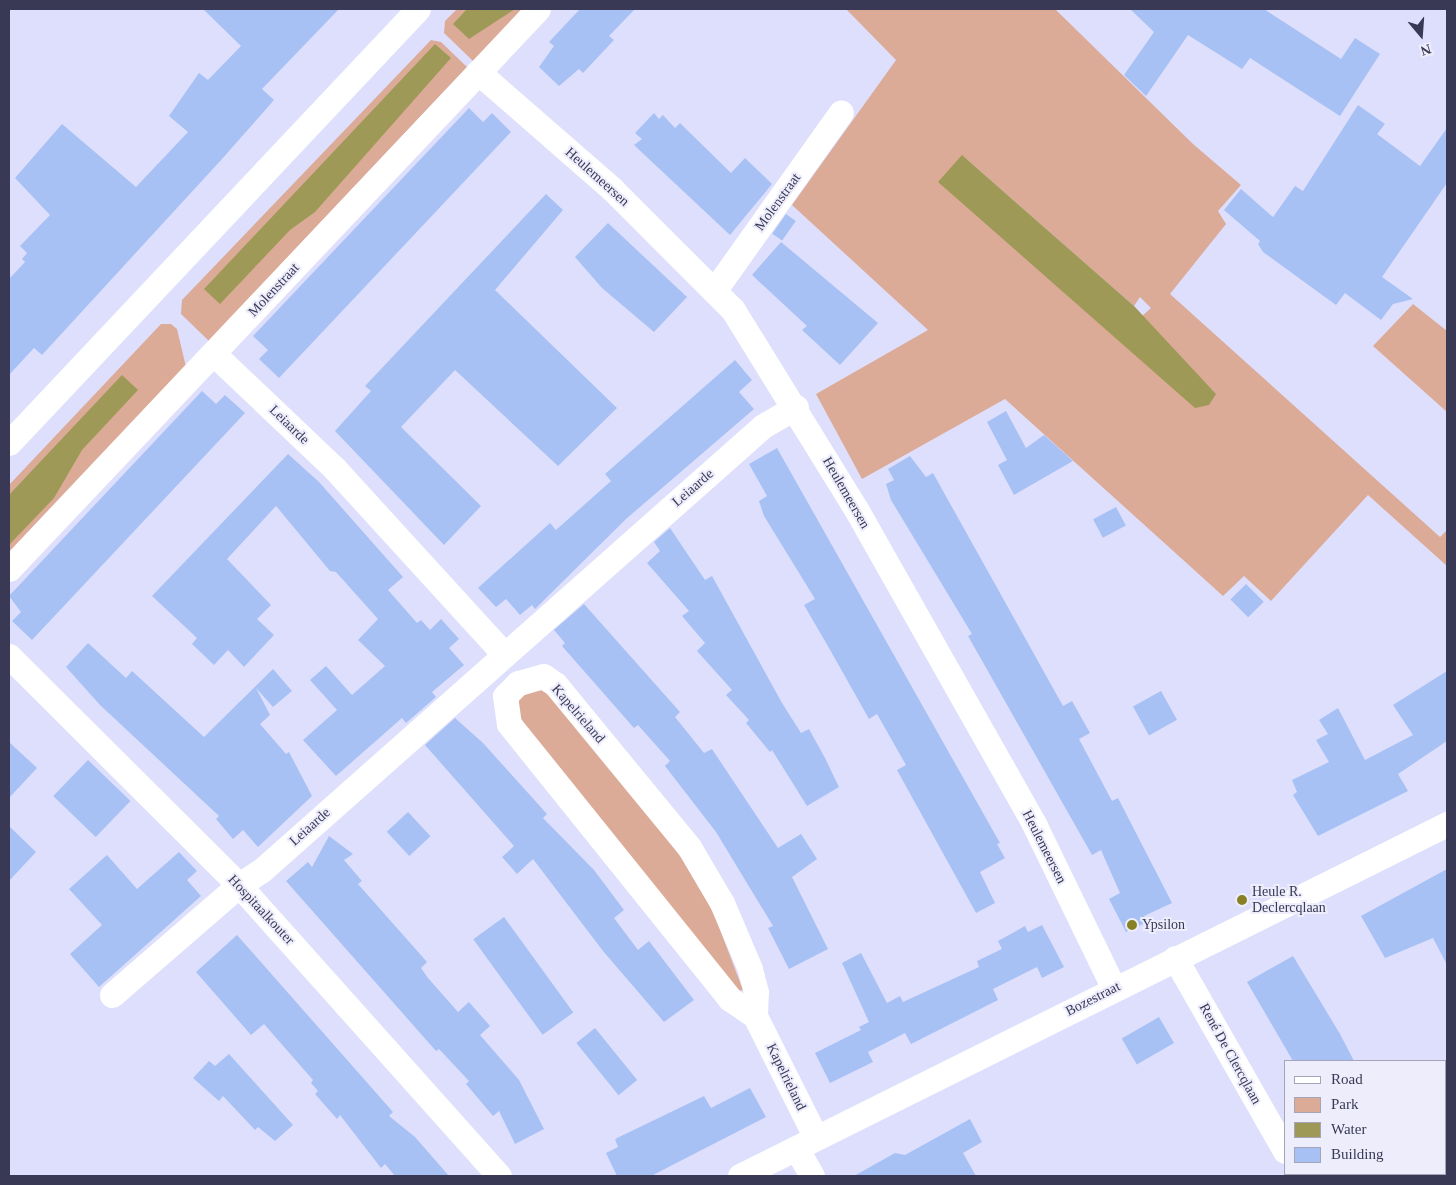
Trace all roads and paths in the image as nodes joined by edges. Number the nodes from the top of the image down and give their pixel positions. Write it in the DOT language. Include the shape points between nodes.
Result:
graph roads {
  1 [pos="418,9"];
  2 [pos="538,9"];
  3 [pos="478,72"];
  4 [pos="842,112"];
  5 [pos="714,291"];
  6 [pos="214,354"];
  7 [pos="796,407"];
  8 [pos="9,443"];
  9 [pos="9,569"];
  10 [pos="503,653"];
  11 [pos="9,656"];
  12 [pos="1447,824"];
  13 [pos="239,885"];
  14 [pos="1175,958"];
  15 [pos="1114,989"];
  16 [pos="112,995"];
  17 [pos="756,1016"];
  18 [pos="806,1143"];
  19 [pos="1284,1149"];
  20 [pos="499,1176"];
  21 [pos="740,1176"];
  22 [pos="812,1176"];
  1 -- 8 [label="street"];
  2 -- 3 [label="street, Molenstraat"];
  3 -- 5 [label="street, Heulemeersen" via="612,189"];
  3 -- 6 [label="street, Molenstraat"];
  4 -- 5 [label="street, Molenstraat"];
  5 -- 7 [label="street, Heulemeersen" via="732,310"];
  6 -- 9 [label="street, Molenstraat"];
  6 -- 10 [label="street, Leiaarde" via="334,469"];
  7 -- 10 [label="street, Leiaarde" via="763,426"];
  7 -- 15 [label="street, Heulemeersen" via="1035,826"];
  10 -- 13 [label="street, Leiaarde" via="262,870"];
  11 -- 13 [label="street, Hospitaalkouter"];
  12 -- 14 [label="street, Bozestraat"];
  13 -- 16 [label="street, Leiaarde"];
  13 -- 20 [label="street, Hospitaalkouter"];
  14 -- 15 [label="street, Bozestraat"];
  14 -- 19 [label="street, René De Clercqlaan"];
  15 -- 18 [label="street, Bozestraat"];
  17 -- 17 [label="street, Kapelrieland" via="730,999 509,724 505,696 518,683 543,676 555,684 689,847 722,903 750,969 756,992"];
  17 -- 18 [label="street, Kapelrieland"];
  18 -- 21 [label="street, Bozestraat"];
  18 -- 22 [label="street, Kapelrieland"];
}
